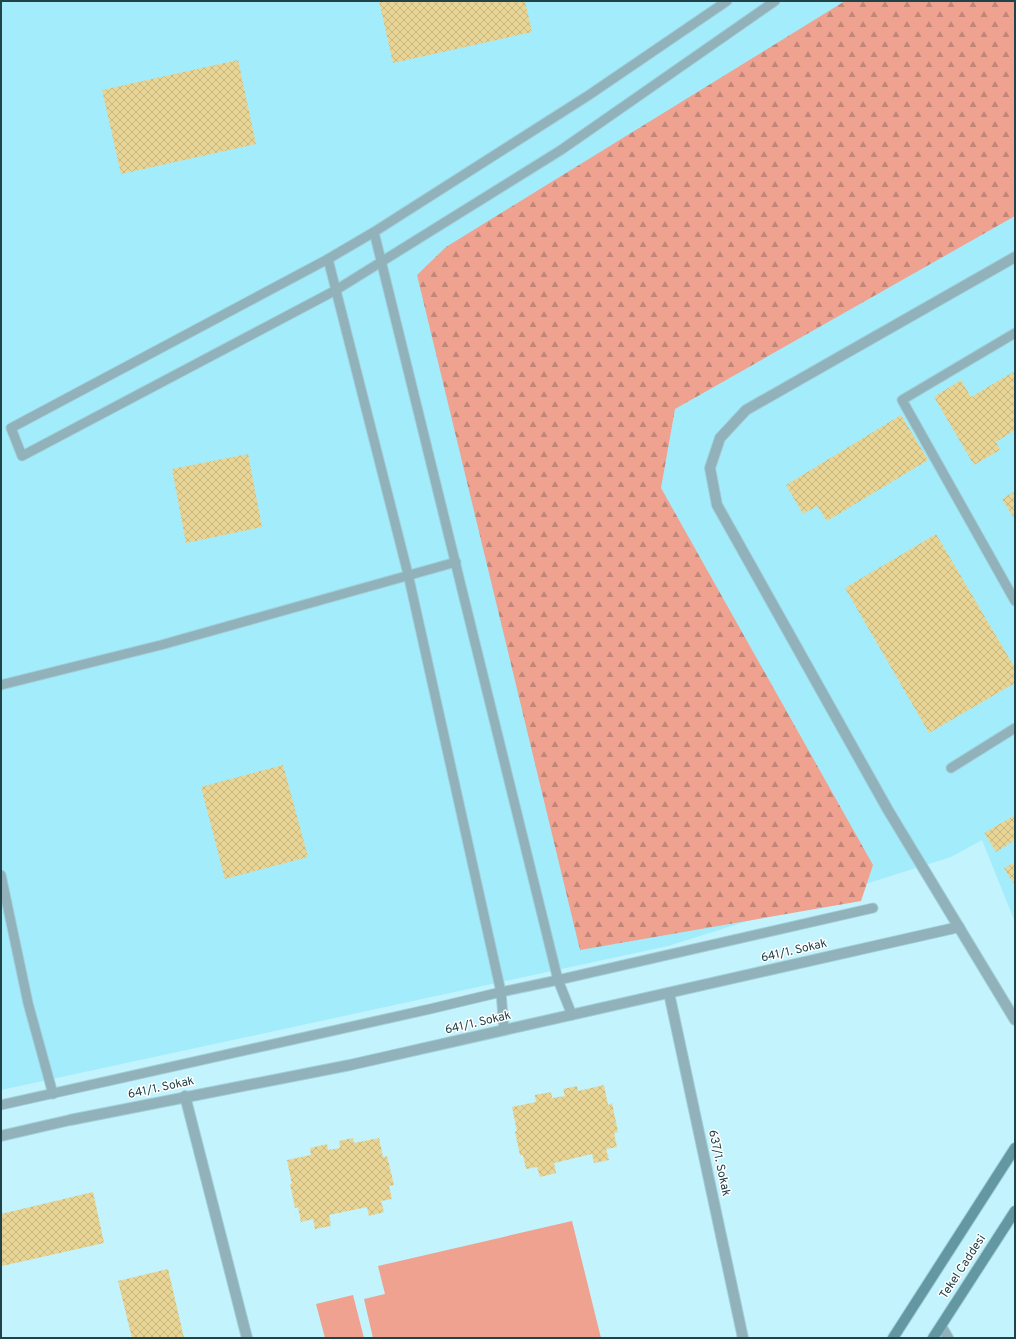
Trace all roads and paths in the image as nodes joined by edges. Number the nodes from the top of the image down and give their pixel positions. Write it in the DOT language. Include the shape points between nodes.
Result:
graph roads {
  1 [pos="727,1"];
  2 [pos="775,1"];
  3 [pos="374,232"];
  4 [pos="1015,257"];
  5 [pos="328,259"];
  6 [pos="382,262"];
  7 [pos="336,290"];
  8 [pos="1015,333"];
  9 [pos="456,562"];
  10 [pos="408,574"];
  11 [pos="1015,601"];
  12 [pos="1,685"];
  13 [pos="1015,728"];
  14 [pos="951,768"];
  15 [pos="1,875"];
  16 [pos="873,908"];
  17 [pos="959,927"];
  18 [pos="558,980"];
  19 [pos="501,992"];
  20 [pos="669,993"];
  21 [pos="572,1014"];
  22 [pos="1015,1020"];
  23 [pos="504,1030"];
  24 [pos="53,1094"];
  25 [pos="185,1096"];
  26 [pos="1,1105"];
  27 [pos="1,1136"];
  28 [pos="1015,1148"];
  29 [pos="1015,1211"];
  30 [pos="941,1326"];
  31 [pos="248,1338"];
  32 [pos="743,1338"];
  33 [pos="893,1338"];
  34 [pos="934,1338"];
  35 [pos="948,1338"];
  1 -- 3 [label="lane" via="589,95"];
  2 -- 6 [label="lane" via="561,150"];
  3 -- 5 [label="lane"];
  3 -- 6 [label="lane"];
  4 -- 17 [label="street" via="746,410 720,438 710,468 717,505 888,810"];
  5 -- 7 [label="lane"];
  5 -- 7 [label="lane" via="11,428 22,456"];
  6 -- 7 [label="lane"];
  6 -- 9 [label="lane"];
  7 -- 10 [label="lane"];
  8 -- 11 [label="lane" via="902,400"];
  9 -- 10 [label="lane"];
  9 -- 18 [label="lane"];
  10 -- 12 [label="lane" via="161,645"];
  10 -- 19 [label="lane"];
  13 -- 14 [label="lane"];
  15 -- 24 [label="lane" via="28,1002"];
  16 -- 18 [label="lane"];
  17 -- 20 [label="street, 641/1. Sokak"];
  17 -- 22 [label="street"];
  18 -- 19 [label="lane"];
  18 -- 21 [label="lane"];
  19 -- 23 [label="lane"];
  19 -- 24 [label="lane"];
  20 -- 21 [label="street, 641/1. Sokak"];
  20 -- 32 [label="street, 637/1. Sokak"];
  21 -- 23 [label="street, 641/1. Sokak"];
  23 -- 25 [label="street, 641/1. Sokak" via="350,1065"];
  24 -- 26 [label="lane"];
  25 -- 27 [label="street, 641/1. Sokak"];
  25 -- 31 [label="street"];
  28 -- 33 [label="main road"];
  29 -- 30 [label="main road, Tekel Caddesi"];
  30 -- 34 [label="main road, Tekel Caddesi"];
  30 -- 35 [label="street"];
}
